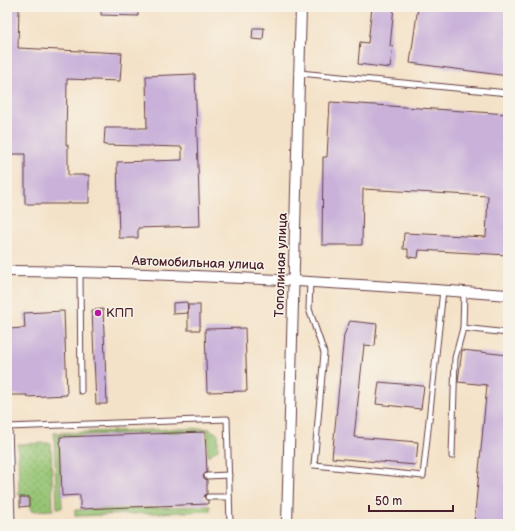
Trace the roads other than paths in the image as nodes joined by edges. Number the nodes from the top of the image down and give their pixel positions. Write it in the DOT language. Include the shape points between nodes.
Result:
graph roads {
  1 [pos="301,7"];
  2 [pos="299,73"];
  3 [pos="508,93"];
  4 [pos="7,271"];
  5 [pos="80,272"];
  6 [pos="293,280"];
  7 [pos="310,281"];
  8 [pos="443,290"];
  9 [pos="464,292"];
  10 [pos="508,295"];
  11 [pos="463,328"];
  12 [pos="508,333"];
  13 [pos="82,391"];
  14 [pos="8,427"];
  15 [pos="452,456"];
  16 [pos="228,475"];
  17 [pos="207,476"];
  18 [pos="208,497"];
  19 [pos="229,497"];
  20 [pos="12,524"];
  21 [pos="230,524"];
  22 [pos="287,524"];
  1 -- 2 [label="street, Тополиная улица"];
  2 -- 3 [label="lane"];
  2 -- 6 [label="street, Тополиная улица"];
  4 -- 5 [label="street, Автомобильная улица"];
  5 -- 6 [label="street, Автомобильная улица"];
  5 -- 13 [label="lane"];
  6 -- 7 [label="street, Автомобильная улица"];
  6 -- 22 [label="street, Тополиная улица"];
  7 -- 8 [label="street, Автомобильная улица"];
  7 -- 8 [label="lane" via="309,309 324,353 314,465 423,476"];
  8 -- 9 [label="street, Автомобильная улица"];
  9 -- 10 [label="street, Автомобильная улица"];
  9 -- 11 [label="lane"];
  11 -- 12 [label="lane"];
  11 -- 15 [label="lane" via="455,358"];
  14 -- 16 [label="lane" via="227,419"];
  14 -- 20 [label="lane"];
  16 -- 17 [label="lane"];
  16 -- 19 [label="lane"];
  18 -- 19 [label="lane"];
  19 -- 21 [label="lane"];
}
